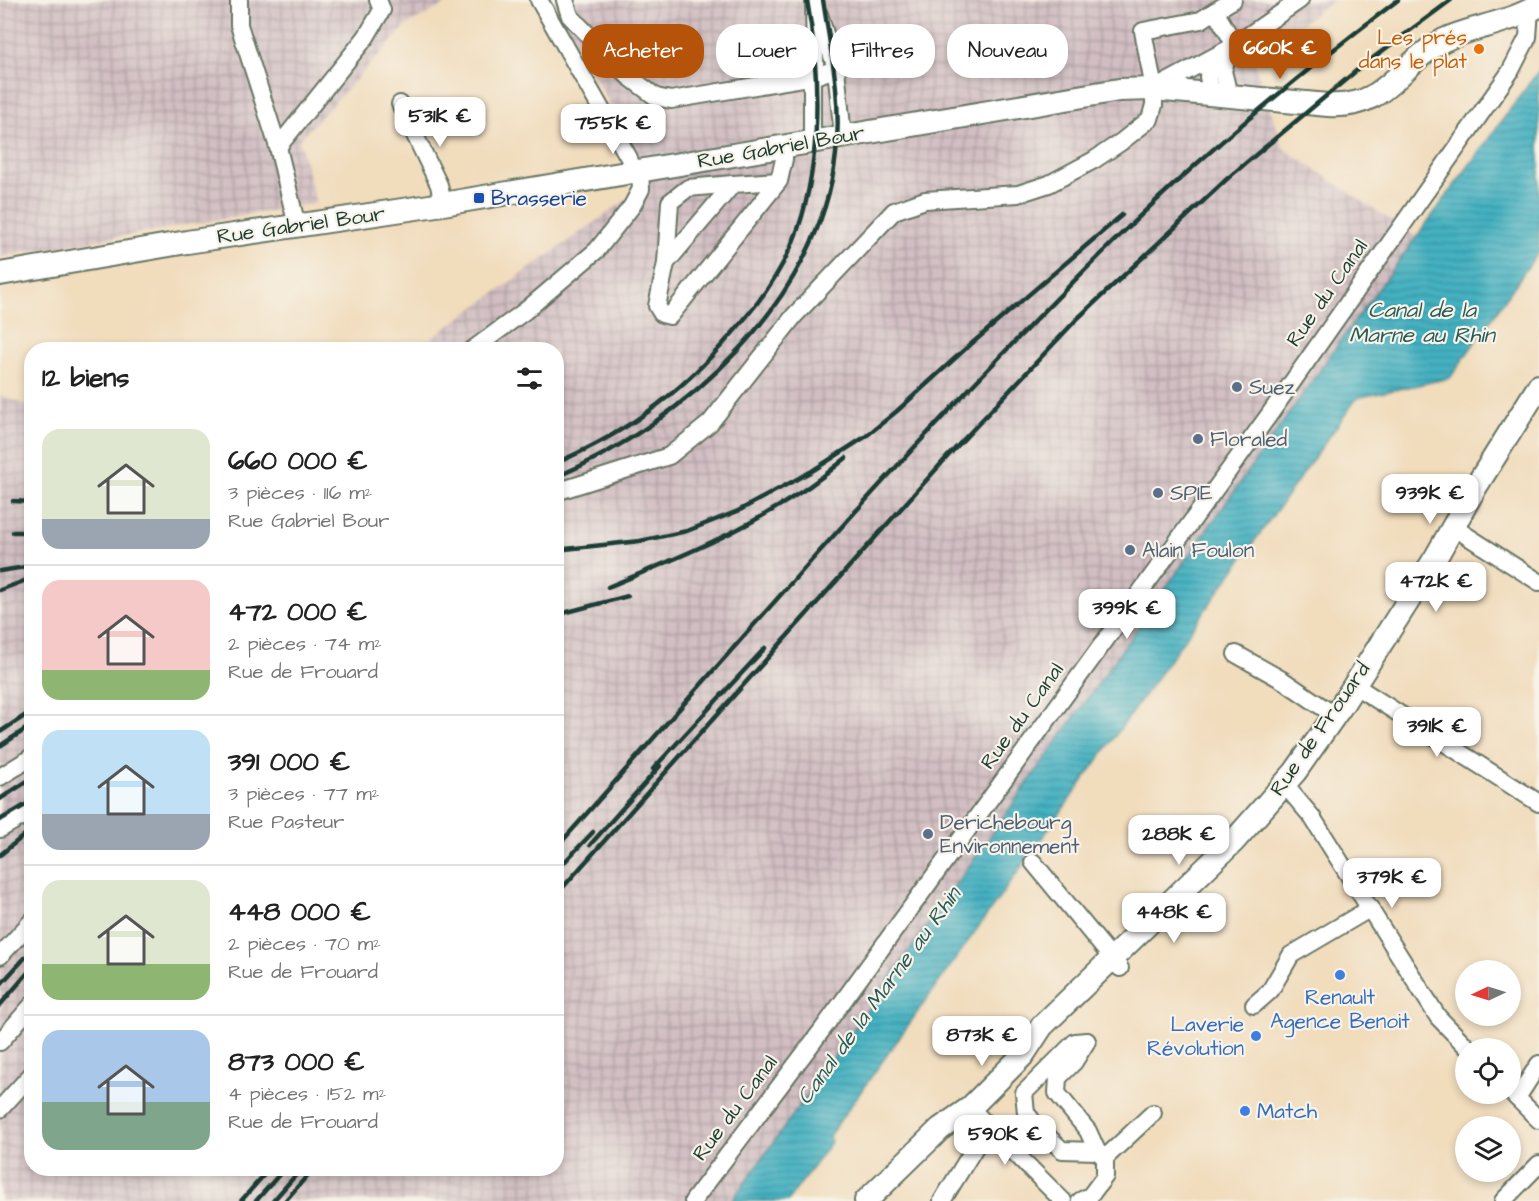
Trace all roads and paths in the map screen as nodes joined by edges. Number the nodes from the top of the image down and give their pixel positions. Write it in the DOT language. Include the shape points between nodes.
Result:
graph roads {
  1 [pos="239,0"];
  2 [pos="378,0"];
  3 [pos="539,0"];
  4 [pos="565,0"];
  5 [pos="814,0"];
  6 [pos="1233,0"];
  7 [pos="1300,0"];
  8 [pos="1534,8"];
  9 [pos="1215,11"];
  10 [pos="814,24"];
  11 [pos="1233,46"];
  12 [pos="830,50"];
  13 [pos="1211,59"];
  14 [pos="800,78"];
  15 [pos="812,78"];
  16 [pos="837,78"];
  17 [pos="1154,89"];
  18 [pos="1220,94"];
  19 [pos="400,104"];
  20 [pos="843,136"];
  21 [pos="812,142"];
  22 [pos="278,147"];
  23 [pos="784,147"];
  24 [pos="636,172"];
  25 [pos="779,181"];
  26 [pos="733,184"];
  27 [pos="443,204"];
  28 [pos="297,226"];
  29 [pos="666,263"];
  30 [pos="0,274"];
  31 [pos="483,342"];
  32 [pos="1539,386"];
  33 [pos="1539,404"];
  34 [pos="564,489"];
  35 [pos="1458,529"];
  36 [pos="1539,582"];
  37 [pos="1236,654"];
  38 [pos="1358,687"];
  39 [pos="1334,715"];
  40 [pos="24,762"];
  41 [pos="0,777"];
  42 [pos="1288,788"];
  43 [pos="1539,803"];
  44 [pos="24,816"];
  45 [pos="0,829"];
  46 [pos="1033,862"];
  47 [pos="1371,908"];
  48 [pos="24,930"];
  49 [pos="0,956"];
  50 [pos="1117,963"];
  51 [pos="1254,1005"];
  52 [pos="24,1014"];
  53 [pos="1458,1038"];
  54 [pos="0,1042"];
  55 [pos="1539,1064"];
  56 [pos="24,1083"];
  57 [pos="1521,1086"];
  58 [pos="1521,1102"];
  59 [pos="970,1108"];
  60 [pos="0,1110"];
  61 [pos="1153,1113"];
  62 [pos="1539,1120"];
  63 [pos="988,1126"];
  64 [pos="1101,1155"];
  65 [pos="1539,1164"];
  66 [pos="693,1201"];
  67 [pos="866,1201"];
  68 [pos="885,1201"];
  69 [pos="942,1201"];
  70 [pos="1063,1201"];
  71 [pos="1080,1201"];
  72 [pos="1503,1201"];
  1 -- 22 [label="street" via="239,26"];
  2 -- 22 [label="street" via="382,10 366,37"];
  3 -- 24 [label="street"];
  4 -- 14 [label="street" via="578,24 627,76 656,97 671,100"];
  5 -- 10 [label="street"];
  5 -- 12 [label="street"];
  6 -- 9 [label="street"];
  7 -- 11 [label="street"];
  8 -- 18 [label="main road, Rue Gabriel Bour" via="1437,44 1381,91 1356,104 1328,105"];
  8 -- 66 [label="street, Rue du Canal" via="1528,37 1510,72 1282,396"];
  9 -- 11 [label="street"];
  9 -- 17 [label="street" via="1201,20 1143,31"];
  11 -- 13 [label="street"];
  11 -- 18 [label="street" via="1223,71"];
  13 -- 17 [label="street"];
  13 -- 18 [label="street" via="1208,77"];
  15 -- 21 [label="street"];
  16 -- 20 [label="street"];
  17 -- 18 [label="main road, Rue Gabriel Bour"];
  17 -- 20 [label="main road, Rue Gabriel Bour" via="1100,93"];
  17 -- 34 [label="street" via="1149,119 1094,160 1049,184 1018,194 925,200 894,211 794,316 710,423 669,456"];
  19 -- 27 [label="street" via="439,185"];
  20 -- 21 [label="main road, Rue Gabriel Bour"];
  21 -- 23 [label="main road, Rue Gabriel Bour"];
  22 -- 28 [label="street"];
  23 -- 24 [label="main road, Rue Gabriel Bour"];
  23 -- 25 [label="street"];
  24 -- 27 [label="main road, Rue Gabriel Bour"];
  24 -- 31 [label="street" via="641,189 597,250"];
  25 -- 26 [label="street"];
  25 -- 29 [label="street" via="670,316 662,314 657,306"];
  26 -- 29 [label="street"];
  26 -- 29 [label="street" via="688,188 670,202"];
  27 -- 28 [label="main road, Rue Gabriel Bour"];
  28 -- 30 [label="main road, Rue Gabriel Bour"];
  32 -- 35 [label="main road, Rue de Frouard"];
  33 -- 35 [label="main road, Rue de Frouard"];
  35 -- 36 [label="street"];
  35 -- 38 [label="main road, Rue de Frouard"];
  37 -- 39 [label="street"];
  38 -- 39 [label="main road, Rue de Frouard"];
  38 -- 42 [label="main road, Rue de Frouard" via="1303,780"];
  38 -- 43 [label="street"];
  39 -- 42 [label="main road, Rue de Frouard"];
  40 -- 41 [label="street"];
  42 -- 47 [label="street" via="1312,817"];
  42 -- 50 [label="main road, Rue de Frouard" via="1241,849"];
  44 -- 45 [label="street"];
  46 -- 50 [label="street"];
  47 -- 51 [label="street" via="1292,955 1270,991"];
  47 -- 53 [label="street" via="1438,1017"];
  48 -- 49 [label="street"];
  50 -- 59 [label="main road, Rue de Frouard" via="1054,1036 1023,1055"];
  52 -- 54 [label="street"];
  55 -- 57 [label="street"];
  56 -- 60 [label="street"];
  58 -- 62 [label="street"];
  59 -- 63 [label="street"];
  59 -- 67 [label="main road, Rue de Frouard" via="940,1129"];
  59 -- 68 [label="main road, Rue de Frouard" via="950,1138"];
  61 -- 64 [label="street"];
  63 -- 69 [label="street"];
  63 -- 70 [label="street"];
  64 -- 64 [label="street" via="1088,1131 1057,1093 1058,1078 1087,1041 1075,1042 1024,1093 1026,1113 1062,1150"];
  64 -- 71 [label="street" via="1105,1176"];
  65 -- 72 [label="street"];
}
